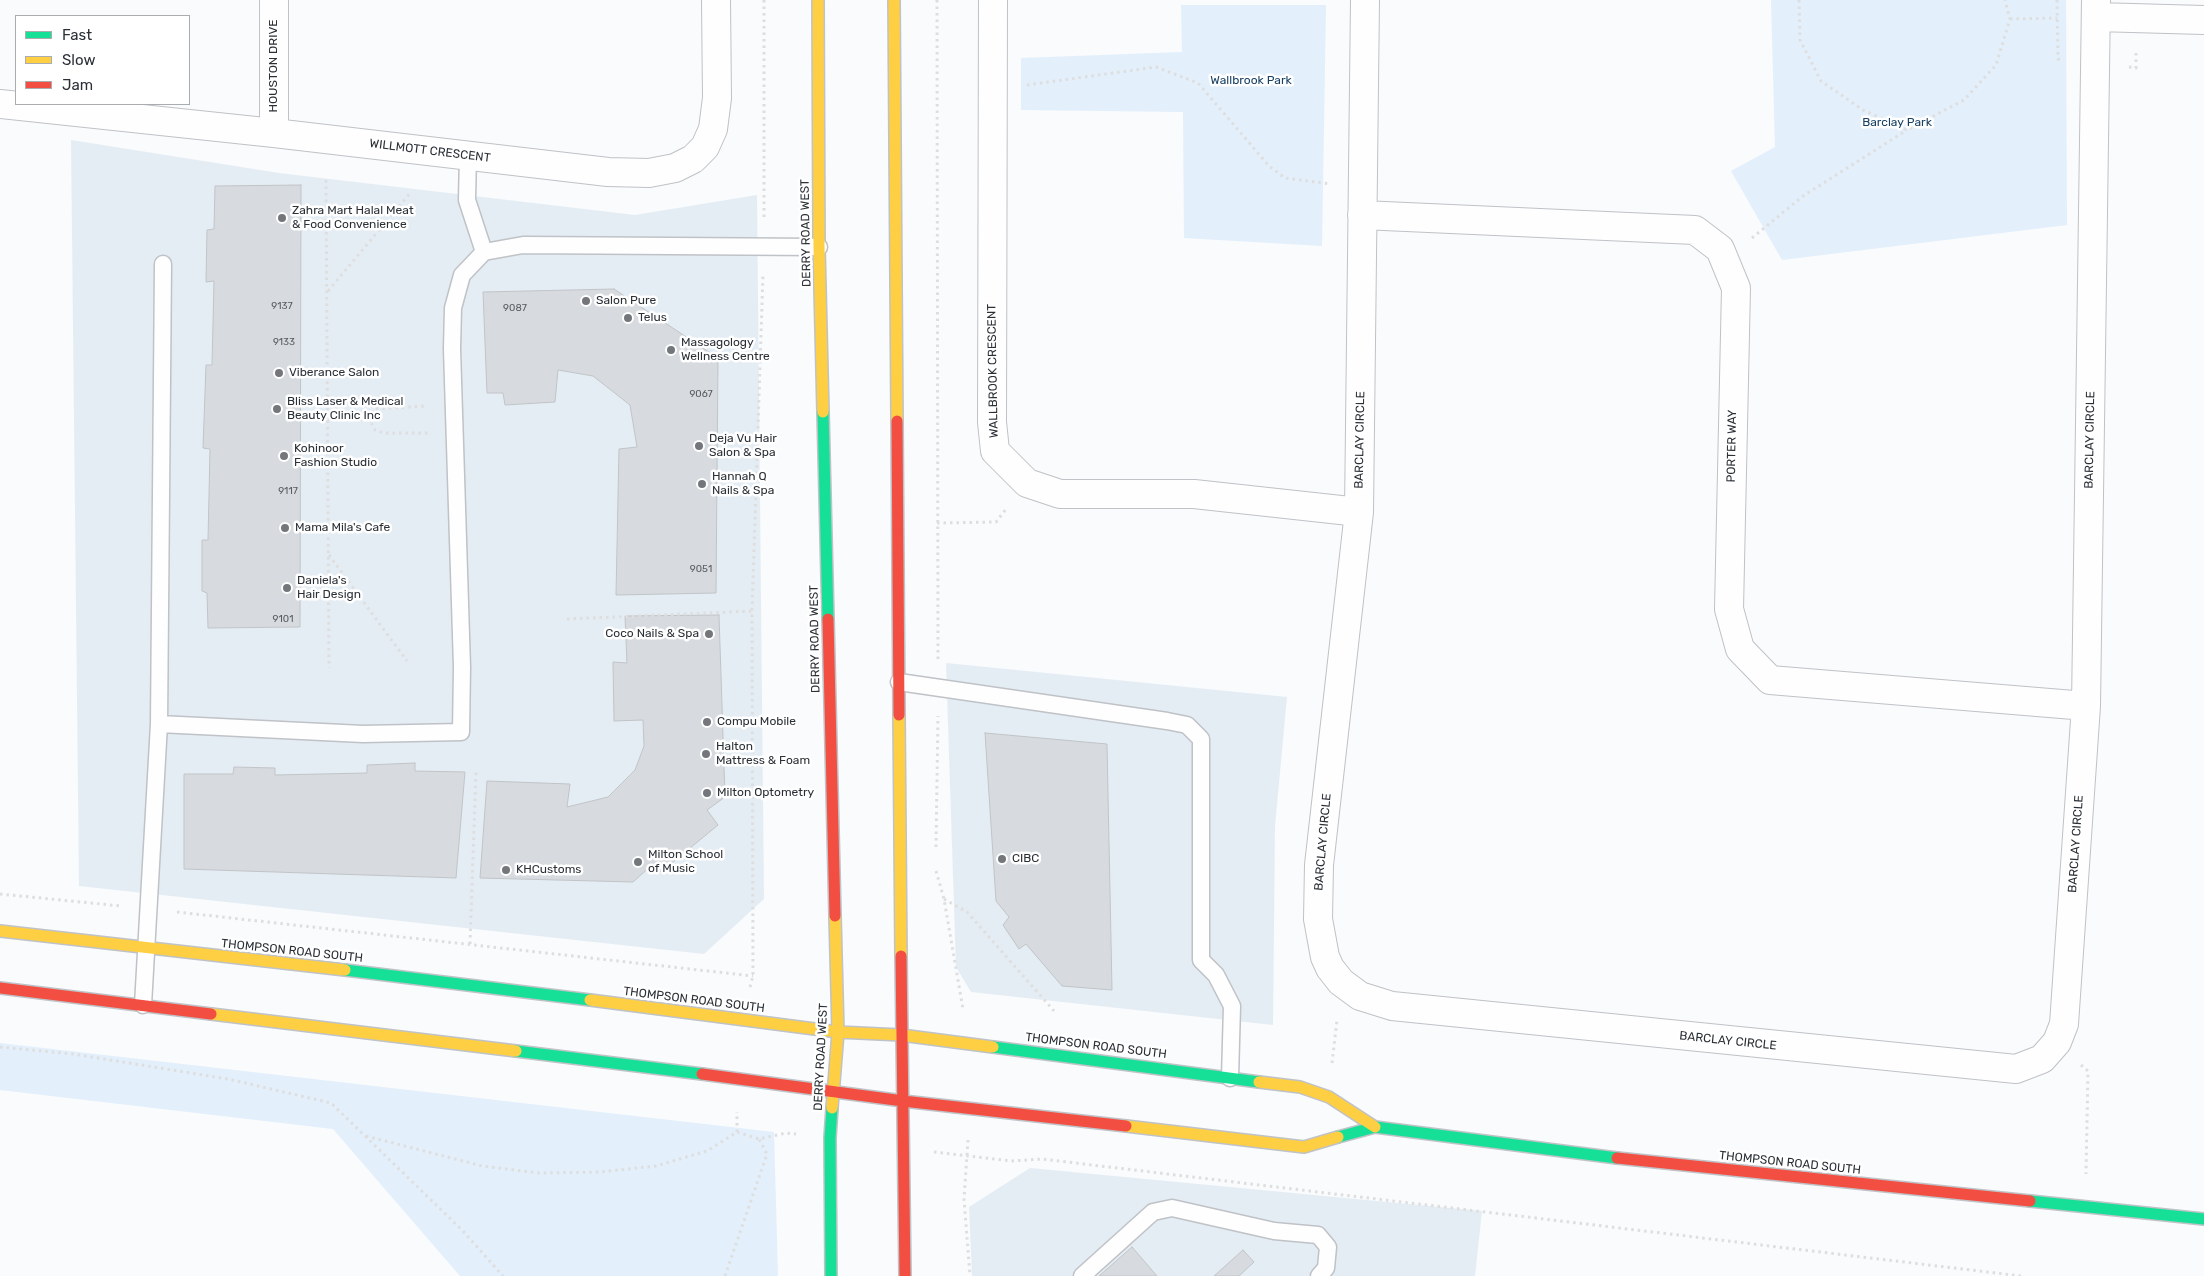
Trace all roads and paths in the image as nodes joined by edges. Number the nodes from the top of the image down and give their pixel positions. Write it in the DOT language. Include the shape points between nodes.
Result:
graph roads {
  1 [pos="274,0"];
  2 [pos="716,0"];
  3 [pos="764,0"];
  4 [pos="818,0"];
  5 [pos="894,0"];
  6 [pos="937,0"];
  7 [pos="993,0"];
  8 [pos="1365,0"];
  9 [pos="1799,0"];
  10 [pos="2005,0"];
  11 [pos="2096,9"];
  12 [pos="2057,18"];
  13 [pos="2010,20"];
  14 [pos="2204,20"];
  15 [pos="994,90"];
  16 [pos="0,104"];
  17 [pos="1907,130"];
  18 [pos="274,133"];
  19 [pos="468,154"];
  20 [pos="326,180"];
  21 [pos="1363,188"];
  22 [pos="411,192"];
  23 [pos="1362,215"];
  24 [pos="819,247"];
  25 [pos="764,248"];
  26 [pos="484,252"];
  27 [pos="1724,261"];
  28 [pos="163,264"];
  29 [pos="328,291"];
  30 [pos="453,406"];
  31 [pos="369,419"];
  32 [pos="328,420"];
  33 [pos="454,434"];
  34 [pos="1027,483"];
  35 [pos="1359,512"];
  36 [pos="937,523"];
  37 [pos="328,555"];
  38 [pos="752,611"];
  39 [pos="567,619"];
  40 [pos="407,662"];
  41 [pos="329,668"];
  42 [pos="899,682"];
  43 [pos="938,688"];
  44 [pos="2086,706"];
  45 [pos="159,724"];
  46 [pos="476,771"];
  47 [pos="936,853"];
  48 [pos="936,863"];
  49 [pos="0,894"];
  50 [pos="944,899"];
  51 [pos="148,908"];
  52 [pos="0,931"];
  53 [pos="470,944"];
  54 [pos="145,949"];
  55 [pos="753,976"];
  56 [pos="1341,982"];
  57 [pos="0,988"];
  58 [pos="143,1005"];
  59 [pos="1054,1012"];
  60 [pos="741,1020"];
  61 [pos="838,1032"];
  62 [pos="901,1035"];
  63 [pos="2057,1042"];
  64 [pos="968,1044"];
  65 [pos="0,1047"];
  66 [pos="737,1078"];
  67 [pos="1230,1078"];
  68 [pos="834,1090"];
  69 [pos="1329,1097"];
  70 [pos="903,1101"];
  71 [pos="971,1107"];
  72 [pos="1375,1126"];
  73 [pos="737,1132"];
  74 [pos="366,1136"];
  75 [pos="830,1138"];
  76 [pos="759,1139"];
  77 [pos="902,1149"];
  78 [pos="967,1156"];
  79 [pos="2086,1207"];
  80 [pos="2204,1219"];
  81 [pos="502,1276"];
  82 [pos="725,1276"];
  83 [pos="831,1276"];
  84 [pos="905,1276"];
  85 [pos="970,1276"];
  86 [pos="1082,1276"];
  87 [pos="1319,1276"];
  88 [pos="2022,1276"];
  1 -- 18 [label="street, HOUSTON DRIVE"];
  2 -- 19 [label="street, WILLMOTT CRESCENT" via="717,98 713,129 705,147 693,159 675,168 649,172 608,172"];
  3 -- 25 [label="path"];
  4 -- 24 [label="main road, DERRY ROAD WEST"];
  5 -- 42 [label="main road"];
  6 -- 36 [label="path"];
  7 -- 15 [label="street, WALLBROOK CRESCENT"];
  8 -- 21 [label="street, BARCLAY CIRCLE"];
  9 -- 17 [label="path" via="1800,40 1821,81 1862,110"];
  10 -- 13 [label="path"];
  11 -- 14 [label="street"];
  11 -- 44 [label="street, BARCLAY CIRCLE"];
  12 -- 13 [label="path"];
  13 -- 17 [label="path" via="1996,65 1964,100"];
  15 -- 21 [label="path" via="1156,67 1198,83 1268,166 1285,178"];
  15 -- 34 [label="street, WALLBROOK CRESCENT" via="992,422 995,450"];
  16 -- 18 [label="street, WILLMOTT CRESCENT"];
  17 -- 27 [label="path" via="1803,196"];
  18 -- 19 [label="street, WILLMOTT CRESCENT"];
  19 -- 26 [label="lane" via="467,200"];
  20 -- 29 [label="path"];
  21 -- 23 [label="street, BARCLAY CIRCLE"];
  22 -- 29 [label="path"];
  23 -- 27 [label="street, PORTER WAY" via="1695,230 1720,249"];
  23 -- 35 [label="street, BARCLAY CIRCLE"];
  24 -- 25 [label="lane"];
  24 -- 61 [label="main road, DERRY ROAD WEST"];
  25 -- 26 [label="lane" via="523,245"];
  25 -- 38 [label="path"];
  26 -- 30 [label="lane" via="462,275 454,308"];
  27 -- 44 [label="street, PORTER WAY" via="1736,288 1729,609 1740,649 1770,680"];
  28 -- 45 [label="lane"];
  29 -- 32 [label="path"];
  30 -- 31 [label="path" via="384,407 374,409"];
  30 -- 33 [label="lane"];
  31 -- 32 [label="path"];
  31 -- 33 [label="path" via="376,430 384,433"];
  32 -- 37 [label="path"];
  33 -- 45 [label="lane" via="462,668 461,732 362,734"];
  34 -- 35 [label="street, WALLBROOK CRESCENT" via="1060,494 1194,494"];
  34 -- 36 [label="path" via="996,522"];
  35 -- 56 [label="street, BARCLAY CIRCLE" via="1319,866 1318,919 1325,957"];
  36 -- 43 [label="path"];
  37 -- 40 [label="path"];
  37 -- 41 [label="path"];
  38 -- 39 [label="path"];
  38 -- 55 [label="path"];
  42 -- 43 [label="lane"];
  42 -- 62 [label="main road"];
  43 -- 47 [label="path"];
  43 -- 67 [label="lane" via="1167,721 1187,725 1201,738 1201,960 1216,975 1232,1006"];
  44 -- 63 [label="street, BARCLAY CIRCLE" via="2064,1024"];
  45 -- 51 [label="lane"];
  46 -- 53 [label="path"];
  48 -- 50 [label="path"];
  49 -- 51 [label="path"];
  50 -- 59 [label="path" via="967,912"];
  50 -- 64 [label="path"];
  51 -- 53 [label="path"];
  51 -- 54 [label="lane"];
  52 -- 54 [label="main road, THOMPSON ROAD SOUTH"];
  53 -- 55 [label="path"];
  54 -- 58 [label="lane"];
  54 -- 60 [label="main road, THOMPSON ROAD SOUTH" via="413,978"];
  55 -- 60 [label="path"];
  56 -- 63 [label="street, BARCLAY CIRCLE" via="1360,996 1392,1006 1978,1067 2016,1069 2042,1059"];
  56 -- 69 [label="path"];
  57 -- 58 [label="main road, THOMPSON ROAD SOUTH"];
  58 -- 66 [label="main road, THOMPSON ROAD SOUTH"];
  60 -- 61 [label="main road, THOMPSON ROAD SOUTH"];
  61 -- 62 [label="main road, THOMPSON ROAD SOUTH"];
  61 -- 68 [label="main road, DERRY ROAD WEST"];
  62 -- 64 [label="main road, THOMPSON ROAD SOUTH"];
  62 -- 70 [label="main road"];
  63 -- 79 [label="path" via="2088,1071"];
  64 -- 67 [label="main road, THOMPSON ROAD SOUTH"];
  65 -- 74 [label="path" via="73,1054 218,1077 331,1103"];
  66 -- 68 [label="main road, THOMPSON ROAD SOUTH"];
  66 -- 73 [label="path"];
  67 -- 69 [label="main road, THOMPSON ROAD SOUTH" via="1300,1087"];
  68 -- 70 [label="main road, THOMPSON ROAD SOUTH"];
  68 -- 75 [label="main road, DERRY ROAD WEST"];
  69 -- 72 [label="main road, THOMPSON ROAD SOUTH"];
  70 -- 71 [label="main road, THOMPSON ROAD SOUTH"];
  70 -- 77 [label="main road"];
  71 -- 72 [label="main road, THOMPSON ROAD SOUTH" via="1304,1147"];
  71 -- 78 [label="path"];
  72 -- 79 [label="main road, THOMPSON ROAD SOUTH" via="1622,1159"];
  73 -- 74 [label="path" via="707,1151 656,1166 539,1173 482,1166"];
  73 -- 76 [label="path"];
  74 -- 81 [label="path" via="463,1231"];
  75 -- 76 [label="path" via="786,1134"];
  75 -- 83 [label="main road, DERRY ROAD WEST"];
  76 -- 82 [label="path" via="768,1154"];
  77 -- 78 [label="path"];
  77 -- 84 [label="main road"];
  78 -- 85 [label="path" via="964,1199"];
  78 -- 88 [label="path" via="1010,1161 1052,1160"];
  79 -- 80 [label="main road, THOMPSON ROAD SOUTH"];
  86 -- 87 [label="lane" via="1153,1212 1172,1208 1274,1231 1318,1235 1328,1247 1326,1268"];
}
